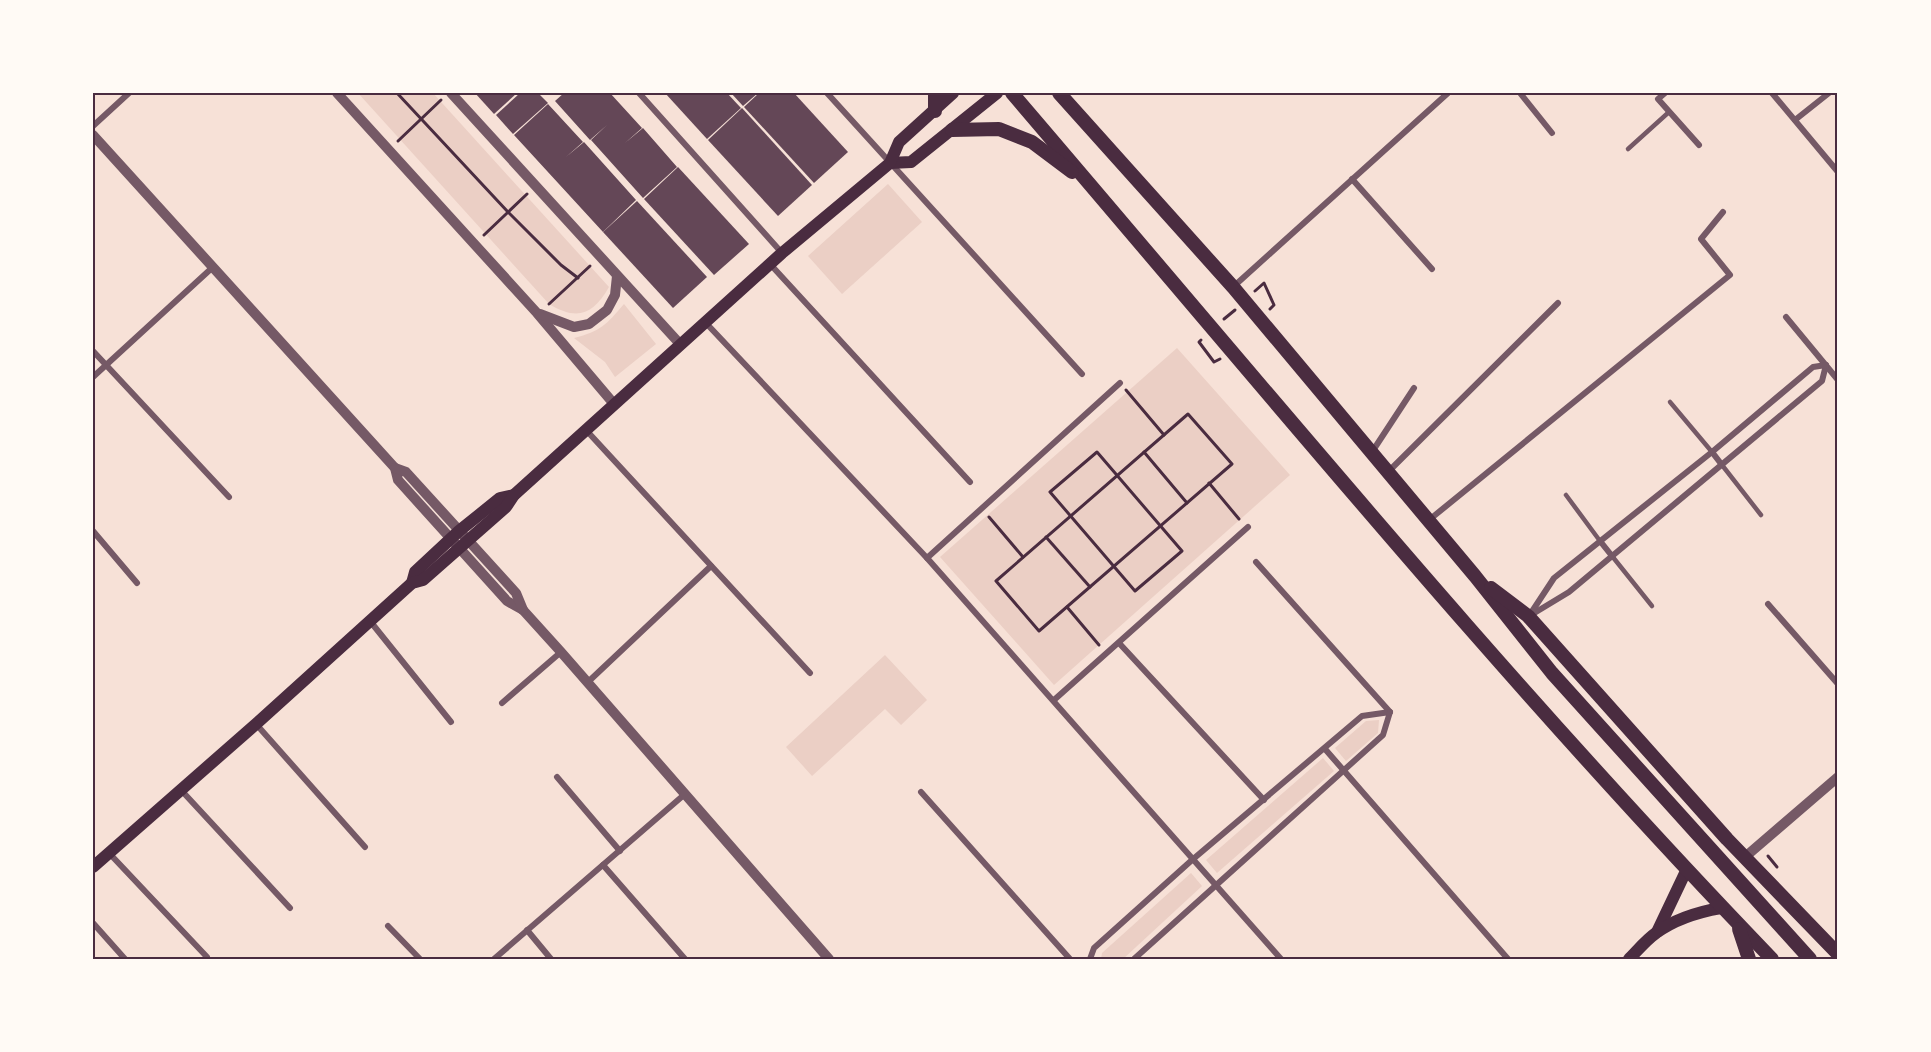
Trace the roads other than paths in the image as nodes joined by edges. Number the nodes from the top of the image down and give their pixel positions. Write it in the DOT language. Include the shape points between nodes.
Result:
graph roads {
  1 [pos="129,93"];
  2 [pos="337,93"];
  3 [pos="451,93"];
  4 [pos="639,93"];
  5 [pos="827,93"];
  6 [pos="935,93"];
  7 [pos="953,93"];
  8 [pos="997,93"];
  9 [pos="1012,93"];
  10 [pos="1059,93"];
  11 [pos="1448,93"];
  12 [pos="1520,93"];
  13 [pos="1665,93"];
  14 [pos="1772,93"];
  15 [pos="1829,93"];
  16 [pos="935,111"];
  17 [pos="1669,112"];
  18 [pos="1795,120"];
  19 [pos="93,126"];
  20 [pos="952,130"];
  21 [pos="1552,133"];
  22 [pos="94,140"];
  23 [pos="1699,145"];
  24 [pos="1628,149"];
  25 [pos="890,163"];
  26 [pos="1838,172"];
  27 [pos="1352,179"];
  28 [pos="1091,185"];
  29 [pos="1723,212"];
  30 [pos="782,253"];
  31 [pos="770,264"];
  32 [pos="214,266"];
  33 [pos="1432,269"];
  34 [pos="617,276"];
  35 [pos="1233,287"];
  36 [pos="1557,303"];
  37 [pos="537,313"];
  38 [pos="1786,317"];
  39 [pos="705,322"];
  40 [pos="680,344"];
  41 [pos="93,351"];
  42 [pos="106,365"];
  43 [pos="1826,365"];
  44 [pos="1083,374"];
  45 [pos="93,376"];
  46 [pos="1838,380"];
  47 [pos="1120,383"];
  48 [pos="1414,388"];
  49 [pos="1670,402"];
  50 [pos="614,404"];
  51 [pos="586,430"];
  52 [pos="1371,452"];
  53 [pos="1712,452"];
  54 [pos="1722,465"];
  55 [pos="1388,472"];
  56 [pos="970,482"];
  57 [pos="1566,495"];
  58 [pos="229,496"];
  59 [pos="1761,515"];
  60 [pos="1429,521"];
  61 [pos="1248,527"];
  62 [pos="93,531"];
  63 [pos="459,539"];
  64 [pos="1600,541"];
  65 [pos="1612,556"];
  66 [pos="927,558"];
  67 [pos="1256,562"];
  68 [pos="711,566"];
  69 [pos="1475,576"];
  70 [pos="137,583"];
  71 [pos="1768,604"];
  72 [pos="1653,606"];
  73 [pos="1528,616"];
  74 [pos="370,621"];
  75 [pos="1119,643"];
  76 [pos="561,651"];
  77 [pos="810,673"];
  78 [pos="588,682"];
  79 [pos="1838,684"];
  80 [pos="1054,700"];
  81 [pos="502,703"];
  82 [pos="1390,712"];
  83 [pos="451,722"];
  84 [pos="256,724"];
  85 [pos="1325,749"];
  86 [pos="1345,771"];
  87 [pos="557,777"];
  88 [pos="1838,777"];
  89 [pos="181,790"];
  90 [pos="921,792"];
  91 [pos="685,795"];
  92 [pos="1264,800"];
  93 [pos="365,847"];
  94 [pos="620,850"];
  95 [pos="109,853"];
  96 [pos="1745,857"];
  97 [pos="1192,860"];
  98 [pos="603,865"];
  99 [pos="93,867"];
  100 [pos="1686,870"];
  101 [pos="1214,885"];
  102 [pos="290,908"];
  103 [pos="1721,908"];
  104 [pos="93,923"];
  105 [pos="1738,924"];
  106 [pos="1810,925"];
  107 [pos="388,926"];
  108 [pos="527,930"];
  109 [pos="1656,933"];
  110 [pos="1838,954"];
  111 [pos="207,957"];
  112 [pos="125,959"];
  113 [pos="420,959"];
  114 [pos="494,959"];
  115 [pos="551,959"];
  116 [pos="685,959"];
  117 [pos="829,959"];
  118 [pos="1070,959"];
  119 [pos="1090,959"];
  120 [pos="1134,959"];
  121 [pos="1281,959"];
  122 [pos="1508,959"];
  123 [pos="1629,959"];
  124 [pos="1749,959"];
  125 [pos="1772,959"];
  126 [pos="1810,959"];
  127 [pos="1836,959"];
  1 -- 19 [label="street"];
  2 -- 37 [label="street"];
  3 -- 34 [label="street"];
  4 -- 30 [label="street"];
  5 -- 25 [label="street"];
  6 -- 16 [label="main road"];
  7 -- 16 [label="main road"];
  8 -- 20 [label="main road"];
  9 -- 28 [label="main road"];
  10 -- 35 [label="main road"];
  11 -- 27 [label="street"];
  12 -- 21 [label="street"];
  13 -- 17 [label="street" via="1658,99"];
  14 -- 18 [label="street"];
  15 -- 18 [label="street"];
  16 -- 25 [label="main road" via="899,142"];
  17 -- 23 [label="street"];
  17 -- 24 [label="lane"];
  18 -- 26 [label="street"];
  20 -- 25 [label="main road" via="911,162"];
  20 -- 28 [label="main road" via="999,129 1032,142"];
  22 -- 32 [label="street"];
  25 -- 30 [label="main road"];
  25 -- 44 [label="street"];
  27 -- 33 [label="street"];
  27 -- 35 [label="street"];
  28 -- 100 [label="main road" via="1431,585"];
  29 -- 60 [label="street" via="1701,239 1730,275"];
  30 -- 31 [label="main road"];
  31 -- 39 [label="main road"];
  31 -- 56 [label="street"];
  32 -- 42 [label="street"];
  32 -- 63 [label="street" via="395,468 406,472"];
  34 -- 37 [label="street" via="615,294 607,310 589,324 574,327"];
  34 -- 40 [label="street"];
  35 -- 52 [label="main road"];
  36 -- 55 [label="street"];
  37 -- 50 [label="street"];
  38 -- 43 [label="street"];
  39 -- 40 [label="main road"];
  39 -- 66 [label="street"];
  40 -- 50 [label="main road"];
  41 -- 42 [label="street"];
  42 -- 45 [label="street"];
  42 -- 58 [label="street"];
  43 -- 46 [label="street"];
  43 -- 53 [label="street" via="1813,367"];
  43 -- 54 [label="street" via="1822,381"];
  47 -- 66 [label="street"];
  48 -- 52 [label="street"];
  49 -- 53 [label="lane"];
  50 -- 51 [label="main road"];
  51 -- 63 [label="main road" via="514,495 500,498"];
  51 -- 68 [label="street"];
  52 -- 55 [label="main road"];
  53 -- 54 [label="street"];
  53 -- 64 [label="street"];
  54 -- 59 [label="lane"];
  54 -- 65 [label="street"];
  55 -- 60 [label="main road"];
  57 -- 64 [label="lane"];
  60 -- 69 [label="main road"];
  61 -- 75 [label="street"];
  62 -- 70 [label="street"];
  63 -- 74 [label="main road" via="415,572 412,583"];
  63 -- 76 [label="street" via="507,601 523,610"];
  64 -- 65 [label="street"];
  64 -- 73 [label="street" via="1554,578"];
  65 -- 72 [label="lane"];
  65 -- 73 [label="street" via="1569,592"];
  66 -- 80 [label="street"];
  67 -- 82 [label="street"];
  68 -- 77 [label="street"];
  68 -- 78 [label="street"];
  69 -- 73 [label="main road"];
  69 -- 126 [label="main road" via="1552,673"];
  71 -- 79 [label="street"];
  73 -- 96 [label="main road"];
  74 -- 83 [label="street"];
  74 -- 84 [label="main road"];
  75 -- 80 [label="street"];
  75 -- 92 [label="street"];
  76 -- 78 [label="street"];
  76 -- 81 [label="street"];
  78 -- 91 [label="street"];
  80 -- 97 [label="street"];
  82 -- 85 [label="street" via="1362,716"];
  82 -- 86 [label="street" via="1383,735"];
  84 -- 89 [label="main road"];
  84 -- 93 [label="street"];
  85 -- 86 [label="street"];
  85 -- 92 [label="street"];
  86 -- 101 [label="street"];
  86 -- 122 [label="street"];
  87 -- 94 [label="street"];
  88 -- 96 [label="street"];
  89 -- 95 [label="main road"];
  89 -- 102 [label="street"];
  90 -- 118 [label="street"];
  91 -- 94 [label="street"];
  91 -- 117 [label="street"];
  92 -- 97 [label="street"];
  94 -- 98 [label="street"];
  95 -- 99 [label="main road"];
  95 -- 111 [label="street"];
  96 -- 106 [label="main road"];
  97 -- 101 [label="street"];
  97 -- 119 [label="street" via="1094,948"];
  98 -- 108 [label="street"];
  98 -- 116 [label="street"];
  100 -- 103 [label="main road"];
  100 -- 109 [label="main road"];
  101 -- 120 [label="street"];
  101 -- 121 [label="street"];
  103 -- 105 [label="main road"];
  103 -- 109 [label="main road" via="1699,912"];
  104 -- 112 [label="street"];
  105 -- 124 [label="main road"];
  105 -- 125 [label="main road"];
  106 -- 110 [label="main road"];
  106 -- 127 [label="main road"];
  107 -- 113 [label="street"];
  108 -- 114 [label="street"];
  108 -- 115 [label="street"];
  109 -- 123 [label="main road"];
}
